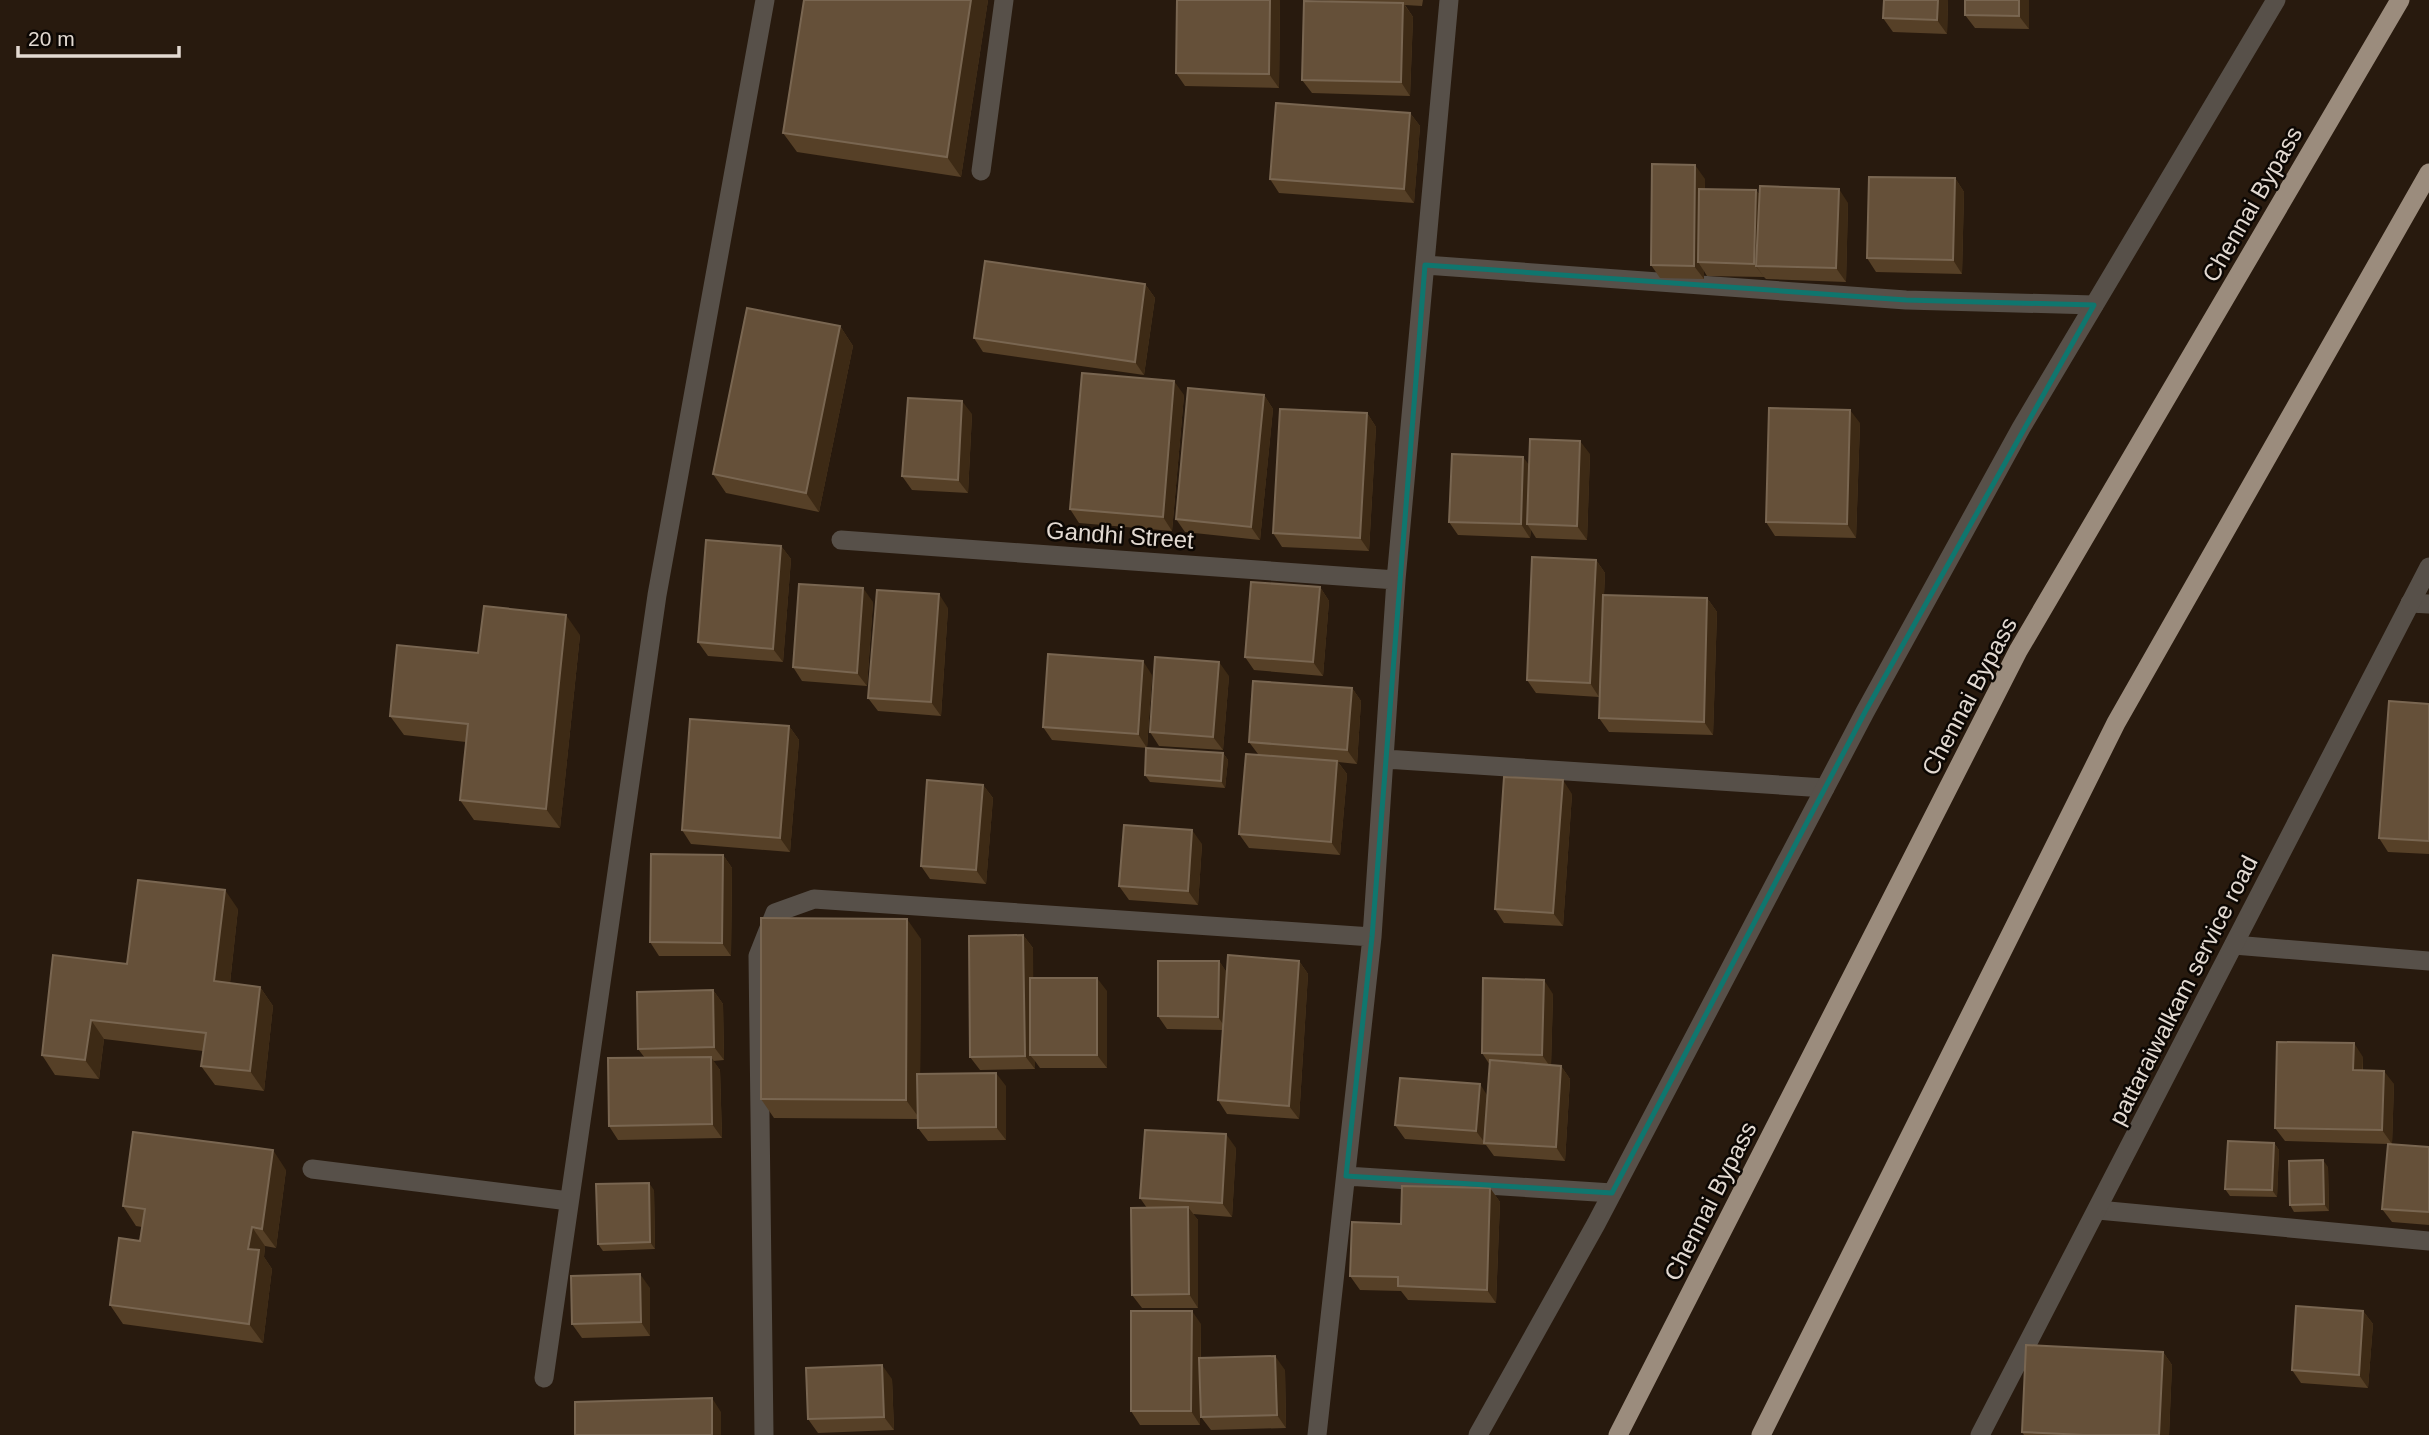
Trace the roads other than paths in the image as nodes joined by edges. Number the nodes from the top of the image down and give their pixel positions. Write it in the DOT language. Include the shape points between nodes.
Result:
graph roads {
  1 [pos="765,0"];
  2 [pos="1004,0"];
  3 [pos="1449,0"];
  4 [pos="2276,0"];
  5 [pos="2400,0"];
  6 [pos="981,171"];
  7 [pos="2429,173"];
  8 [pos="1425,265"];
  9 [pos="2094,305"];
  10 [pos="841,540"];
  11 [pos="2429,567"];
  12 [pos="1396,580"];
  13 [pos="2420,603"];
  14 [pos="1385,759"];
  15 [pos="1825,788"];
  16 [pos="1372,937"];
  17 [pos="2234,945"];
  18 [pos="2429,961"];
  19 [pos="312,1169"];
  20 [pos="1346,1176"];
  21 [pos="1612,1193"];
  22 [pos="569,1201"];
  23 [pos="2098,1210"];
  24 [pos="2429,1241"];
  25 [pos="544,1378"];
  26 [pos="764,1435"];
  27 [pos="1317,1435"];
  28 [pos="1478,1435"];
  29 [pos="1618,1435"];
  30 [pos="1761,1435"];
  31 [pos="1980,1435"];
  1 -- 22 [label="street" via="657,595"];
  2 -- 6 [label="street"];
  3 -- 8 [label="street"];
  4 -- 9 [label="street"];
  5 -- 29 [label="highway, Chennai Bypass" via="2018,651"];
  7 -- 30 [label="highway" via="2116,723"];
  8 -- 9 [label="street" via="1906,300"];
  8 -- 12 [label="street"];
  9 -- 15 [label="street" via="2021,428"];
  10 -- 12 [label="street, Gandhi Street"];
  11 -- 13 [label="street, pattaraiwalkam service road"];
  12 -- 14 [label="street"];
  13 -- 17 [label="street, pattaraiwalkam service road"];
  14 -- 15 [label="street"];
  14 -- 16 [label="street"];
  15 -- 21 [label="street"];
  16 -- 20 [label="street"];
  16 -- 26 [label="street" via="814,899 775,913 758,956"];
  17 -- 18 [label="street"];
  17 -- 23 [label="street, pattaraiwalkam service road"];
  19 -- 22 [label="street"];
  20 -- 21 [label="street"];
  20 -- 27 [label="street"];
  21 -- 28 [label="street"];
  22 -- 25 [label="street"];
  23 -- 24 [label="street"];
  23 -- 31 [label="street, pattaraiwalkam service road"];
}
